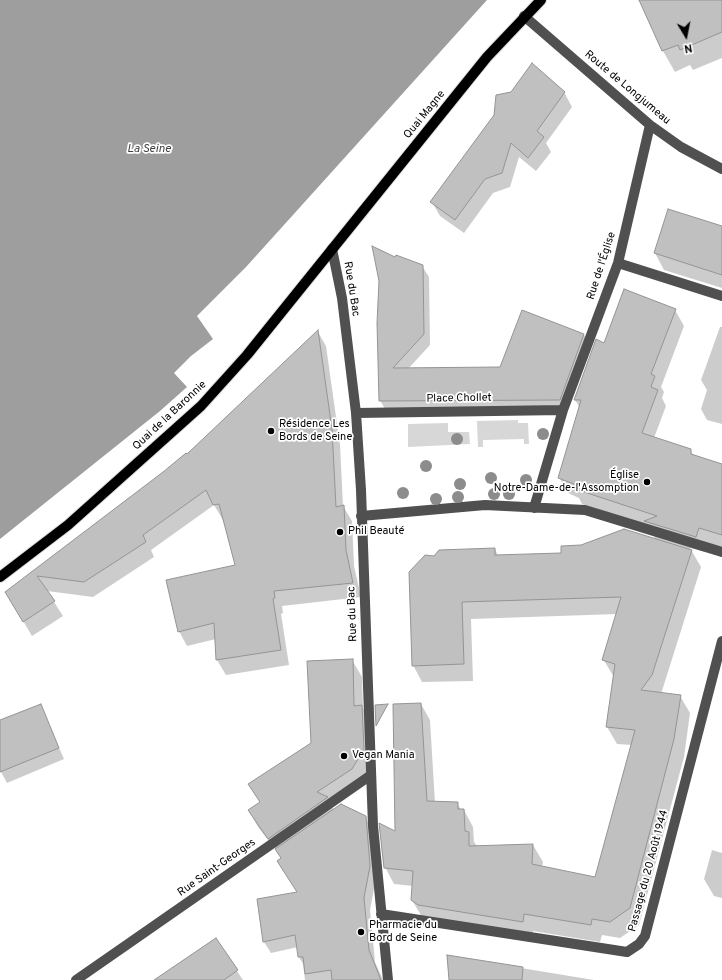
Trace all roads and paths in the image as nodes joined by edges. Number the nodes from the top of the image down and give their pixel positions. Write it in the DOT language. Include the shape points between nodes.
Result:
graph roads {
  1 [pos="541,0"];
  2 [pos="524,16"];
  3 [pos="650,125"];
  4 [pos="722,169"];
  5 [pos="332,249"];
  6 [pos="618,263"];
  7 [pos="722,296"];
  8 [pos="563,410"];
  9 [pos="356,413"];
  10 [pos="534,508"];
  11 [pos="362,516"];
  12 [pos="722,552"];
  13 [pos="0,577"];
  14 [pos="722,641"];
  15 [pos="371,775"];
  16 [pos="381,914"];
  17 [pos="76,980"];
  18 [pos="388,980"];
  1 -- 2 [label="main road, Quai Magne"];
  2 -- 3 [label="street, Route de Longjumeau"];
  2 -- 5 [label="main road, Quai Magne" via="487,57"];
  3 -- 4 [label="street, Route de Longjumeau" via="681,147"];
  3 -- 6 [label="street, Rue de l'Église"];
  5 -- 9 [label="street, Rue du Bac" via="342,298"];
  5 -- 13 [label="main road, Quai de la Baronnie" via="247,355 201,406 68,524"];
  6 -- 7 [label="street"];
  6 -- 8 [label="street, Rue de l'Église"];
  8 -- 9 [label="street, Place Chollet"];
  8 -- 10 [label="street, Rue de l'Église"];
  9 -- 11 [label="street, Rue du Bac"];
  10 -- 11 [label="street" via="485,505"];
  10 -- 12 [label="street" via="585,510"];
  11 -- 15 [label="street, Rue du Bac"];
  14 -- 16 [label="street, Passage du 20 Août 1944" via="645,936 638,944 626,952"];
  15 -- 16 [label="street, Rue du Bac" via="376,879"];
  15 -- 17 [label="street, Rue Saint-Georges"];
  16 -- 18 [label="street, Rue du Bac"];
}
